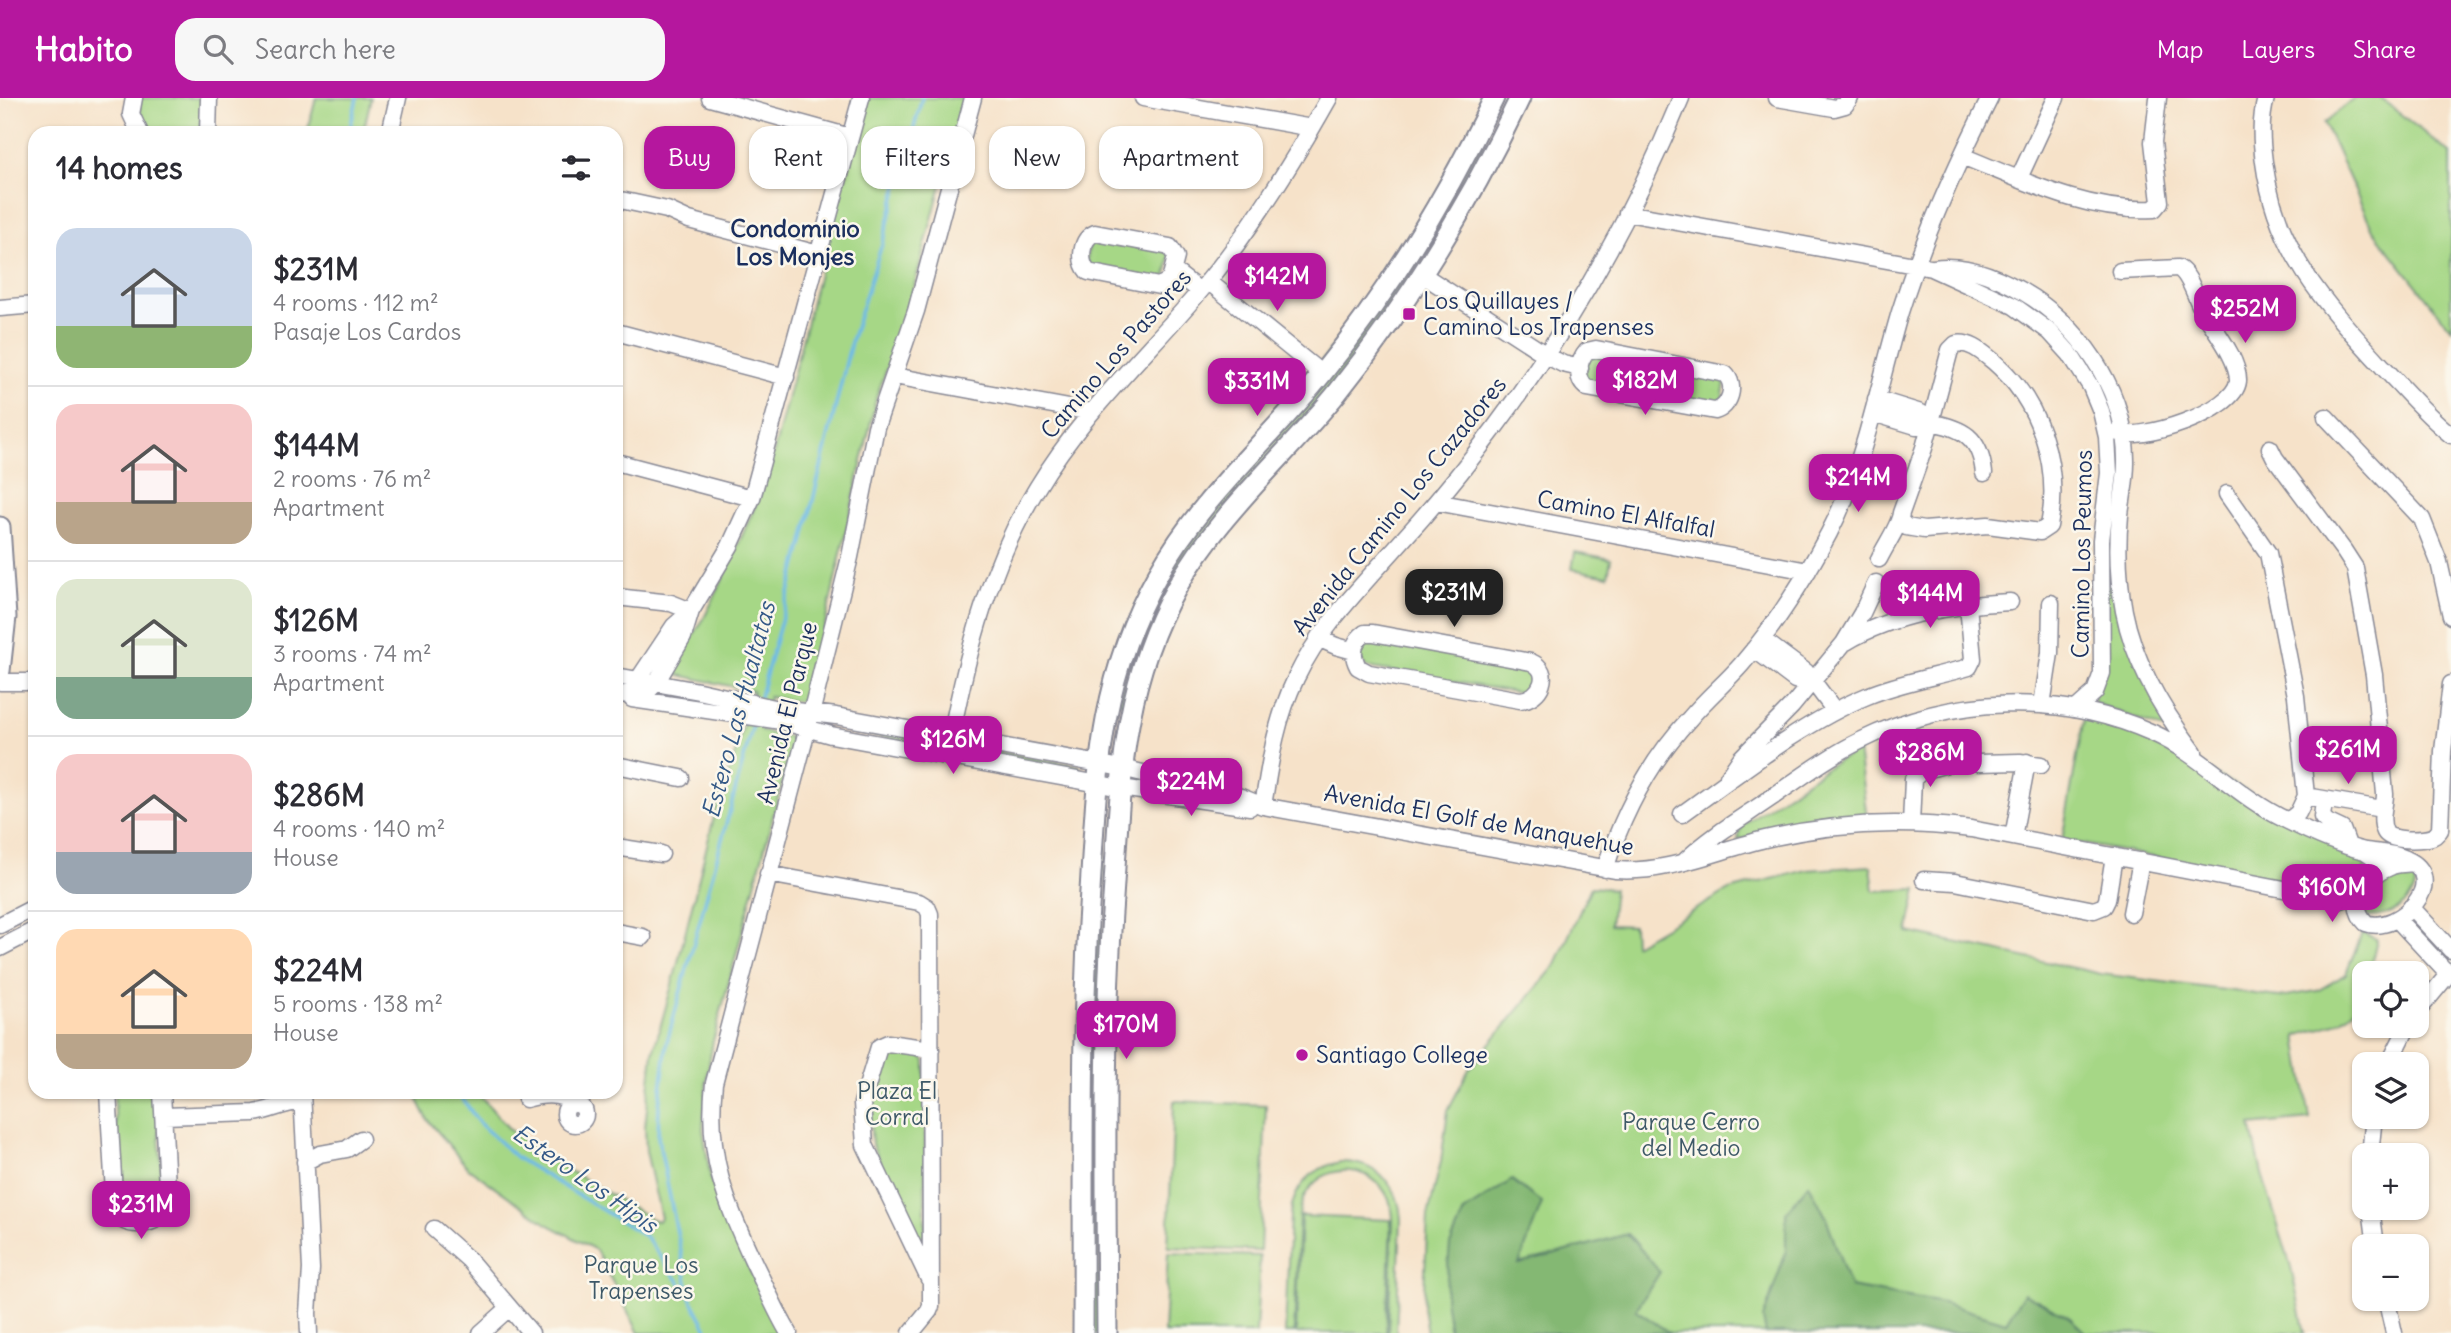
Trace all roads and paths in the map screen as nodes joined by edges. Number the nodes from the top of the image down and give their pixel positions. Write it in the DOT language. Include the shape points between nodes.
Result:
graph roads {
  1 [pos="134,98"];
  2 [pos="209,98"];
  3 [pos="398,98"];
  4 [pos="710,98"];
  5 [pos="861,98"];
  6 [pos="973,98"];
  7 [pos="1143,98"];
  8 [pos="1329,98"];
  9 [pos="1494,98"];
  10 [pos="1520,98"];
  11 [pos="1681,98"];
  12 [pos="1777,98"];
  13 [pos="1850,98"];
  14 [pos="1990,98"];
  15 [pos="2056,98"];
  16 [pos="2158,98"];
  17 [pos="2266,98"];
  18 [pos="136,126"];
  19 [pos="208,126"];
  20 [pos="392,126"];
  21 [pos="1312,128"];
  22 [pos="1475,136"];
  23 [pos="850,138"];
  24 [pos="1493,153"];
  25 [pos="1962,156"];
  26 [pos="2019,178"];
  27 [pos="623,203"];
  28 [pos="1628,213"];
  29 [pos="818,254"];
  30 [pos="1924,267"];
  31 [pos="1174,270"];
  32 [pos="2120,271"];
  33 [pos="1423,275"];
  34 [pos="1204,286"];
  35 [pos="28,306"];
  36 [pos="0,308"];
  37 [pos="623,334"];
  38 [pos="1546,355"];
  39 [pos="1580,368"];
  40 [pos="1322,374"];
  41 [pos="894,376"];
  42 [pos="786,377"];
  43 [pos="1875,406"];
  44 [pos="1091,412"];
  45 [pos="2326,417"];
  46 [pos="1930,422"];
  47 [pos="2104,423"];
  48 [pos="2451,435"];
  49 [pos="2124,436"];
  50 [pos="2270,448"];
  51 [pos="623,465"];
  52 [pos="1984,473"];
  53 [pos="2227,494"];
  54 [pos="752,498"];
  55 [pos="1436,502"];
  56 [pos="1900,521"];
  57 [pos="0,527"];
  58 [pos="1879,559"];
  59 [pos="1808,570"];
  60 [pos="1876,583"];
  61 [pos="623,598"];
  62 [pos="2010,602"];
  63 [pos="2051,603"];
  64 [pos="1968,605"];
  65 [pos="691,611"];
  66 [pos="2451,616"];
  67 [pos="1318,638"];
  68 [pos="1844,643"];
  69 [pos="1758,644"];
  70 [pos="1354,650"];
  71 [pos="0,671"];
  72 [pos="623,677"];
  73 [pos="638,680"];
  74 [pos="1812,680"];
  75 [pos="0,682"];
  76 [pos="28,682"];
  77 [pos="656,683"];
  78 [pos="2451,684"];
  79 [pos="623,695"];
  80 [pos="623,697"];
  81 [pos="1108,701"];
  82 [pos="2042,705"];
  83 [pos="1131,706"];
  84 [pos="733,707"];
  85 [pos="2076,709"];
  86 [pos="1835,711"];
  87 [pos="809,721"];
  88 [pos="951,737"];
  89 [pos="2200,761"];
  90 [pos="1978,763"];
  91 [pos="1099,764"];
  92 [pos="1947,764"];
  93 [pos="623,766"];
  94 [pos="1122,768"];
  95 [pos="681,778"];
  96 [pos="1097,783"];
  97 [pos="1723,785"];
  98 [pos="1121,788"];
  99 [pos="2306,796"];
  100 [pos="2324,801"];
  101 [pos="1263,806"];
  102 [pos="2382,809"];
  103 [pos="1682,814"];
  104 [pos="2288,821"];
  105 [pos="1911,824"];
  106 [pos="2013,837"];
  107 [pos="2348,845"];
  108 [pos="623,848"];
  109 [pos="2365,850"];
  110 [pos="661,855"];
  111 [pos="2114,856"];
  112 [pos="1686,860"];
  113 [pos="2141,861"];
  114 [pos="2412,863"];
  115 [pos="1605,869"];
  116 [pos="768,874"];
  117 [pos="1924,880"];
  118 [pos="2325,898"];
  119 [pos="2411,907"];
  120 [pos="28,911"];
  121 [pos="2131,913"];
  122 [pos="2397,919"];
  123 [pos="2362,920"];
  124 [pos="0,925"];
  125 [pos="623,933"];
  126 [pos="28,934"];
  127 [pos="643,936"];
  128 [pos="0,948"];
  129 [pos="2451,950"];
  130 [pos="2449,972"];
  131 [pos="2429,997"];
  132 [pos="931,1049"];
  133 [pos="108,1099"];
  134 [pos="163,1099"];
  135 [pos="296,1099"];
  136 [pos="302,1099"];
  137 [pos="164,1116"];
  138 [pos="361,1139"];
  139 [pos="310,1155"];
  140 [pos="434,1229"];
  141 [pos="931,1284"];
  142 [pos="509,1308"];
  143 [pos="2389,1311"];
  144 [pos="309,1333"];
  145 [pos="481,1333"];
  146 [pos="531,1333"];
  147 [pos="789,1333"];
  148 [pos="911,1333"];
  149 [pos="1083,1333"];
  150 [pos="1107,1333"];
  151 [pos="2394,1333"];
  1 -- 18 [label="street" via="131,114"];
  2 -- 19 [label="street"];
  3 -- 20 [label="street"];
  4 -- 23 [label="street"];
  5 -- 23 [label="street"];
  6 -- 41 [label="street, Avenida El Parque"];
  7 -- 21 [label="street"];
  8 -- 21 [label="street, Camino Los Pastores"];
  9 -- 22 [label="main road"];
  10 -- 24 [label="main road"];
  11 -- 28 [label="street, Avenida Camino Los Cazadores"];
  12 -- 13 [label="street" via="1834,108"];
  14 -- 25 [label="street"];
  15 -- 26 [label="street"];
  16 -- 26 [label="street" via="2153,142 2160,202 2156,208 2132,210 2099,204"];
  17 -- 48 [label="street" via="2261,128 2266,176 2290,249 2332,310"];
  21 -- 34 [label="street, Camino Los Pastores"];
  22 -- 24 [label="main road" via="1486,139"];
  22 -- 40 [label="main road" via="1423,230"];
  23 -- 29 [label="street"];
  24 -- 33 [label="main road"];
  25 -- 26 [label="street"];
  25 -- 30 [label="street"];
  27 -- 29 [label="street"];
  28 -- 30 [label="street, Camino Los Peumos"];
  28 -- 38 [label="street, Avenida Camino Los Cazadores"];
  29 -- 42 [label="street"];
  30 -- 43 [label="street" via="1894,334"];
  30 -- 47 [label="street, Camino Los Peumos" via="2014,306 2050,332 2084,375"];
  30 -- 49 [label="street, Camino Los Peumos" via="1961,268 1998,279 2062,320 2101,370"];
  31 -- 31 [label="street" via="1176,254 1167,246 1096,233 1084,243 1083,265 1092,273 1159,286 1170,280"];
  31 -- 34 [label="street"];
  32 -- 49 [label="street" via="2183,270 2238,377 2232,395 2207,414"];
  33 -- 38 [label="street"];
  33 -- 83 [label="main road" via="1338,392 1200,551 1159,622"];
  34 -- 40 [label="street"];
  34 -- 44 [label="street, Camino Los Pastores"];
  35 -- 36 [label="street"];
  37 -- 42 [label="street"];
  38 -- 39 [label="street"];
  38 -- 55 [label="street, Avenida Camino Los Cazadores"];
  39 -- 39 [label="street" via="1580,381 1587,388 1712,410 1724,407 1731,388 1730,378 1722,373 1596,349 1585,353"];
  40 -- 81 [label="main road" via="1209,500 1176,545 1138,614"];
  41 -- 44 [label="street"];
  41 -- 87 [label="street, Avenida El Parque" via="871,447 850,557"];
  42 -- 54 [label="street"];
  43 -- 46 [label="street" via="1920,426"];
  43 -- 59 [label="street" via="1841,507"];
  44 -- 88 [label="street, Camino Los Pastores" via="1037,488 1001,557 973,635"];
  45 -- 66 [label="street" via="2422,519 2439,562"];
  46 -- 52 [label="street" via="1968,436 1978,449"];
  46 -- 56 [label="street"];
  46 -- 56 [label="street" via="1953,345 1967,344 2000,368 2029,401 2042,431 2052,491 2049,526 2040,532 1988,525 1924,530 1906,527"];
  47 -- 49 [label="street"];
  47 -- 85 [label="street, Camino Los Peumos" via="2109,462 2101,540 2102,673 2095,692"];
  49 -- 89 [label="street, Camino Los Peumos" via="2126,473 2118,552 2124,611 2148,681"];
  50 -- 102 [label="street" via="2354,568 2375,687 2385,794"];
  51 -- 54 [label="street"];
  53 -- 99 [label="street" via="2268,554 2298,709"];
  54 -- 65 [label="street"];
  55 -- 59 [label="street, Camino El Alfalfal"];
  55 -- 67 [label="street, Avenida Camino Los Cazadores"];
  56 -- 58 [label="street"];
  57 -- 71 [label="main road" via="6,617"];
  59 -- 69 [label="street"];
  60 -- 68 [label="street"];
  61 -- 65 [label="street" via="671,603"];
  62 -- 64 [label="street"];
  63 -- 82 [label="street"];
  64 -- 68 [label="street" via="1888,622"];
  64 -- 86 [label="street" via="1973,659 1969,667 1898,684"];
  65 -- 73 [label="street" via="674,626"];
  65 -- 77 [label="street" via="683,636"];
  67 -- 70 [label="street"];
  67 -- 101 [label="street, Avenida Camino Los Cazadores" via="1279,720"];
  68 -- 74 [label="street"];
  69 -- 74 [label="street" via="1795,680"];
  69 -- 115 [label="street" via="1684,724 1651,768 1628,809"];
  70 -- 70 [label="street" via="1356,664 1369,673 1520,700 1532,697 1544,679 1535,663 1373,633 1358,639"];
  72 -- 73 [label="street, Avenida El Golf de Manquehue"];
  73 -- 77 [label="street, Avenida El Golf de Manquehue"];
  74 -- 86 [label="street"];
  74 -- 97 [label="street" via="1741,758"];
  75 -- 76 [label="street"];
  77 -- 79 [label="street" via="647,692"];
  77 -- 84 [label="street, Avenida El Golf de Manquehue"];
  78 -- 102 [label="street" via="2440,830 2428,838 2394,839 2385,831"];
  80 -- 84 [label="street, Avenida El Golf de Manquehue" via="701,711"];
  81 -- 83 [label="main road" via="1119,708"];
  81 -- 91 [label="main road"];
  82 -- 85 [label="street, Avenida El Golf de Manquehue"];
  82 -- 112 [label="street, Avenida El Golf de Manquehue" via="1967,707 1888,728 1831,757"];
  83 -- 94 [label="main road"];
  84 -- 87 [label="street, Avenida El Golf de Manquehue"];
  85 -- 89 [label="street, Avenida El Golf de Manquehue" via="2152,733"];
  86 -- 97 [label="street"];
  87 -- 88 [label="street, Avenida El Golf de Manquehue"];
  87 -- 96 [label="street, Avenida El Golf de Manquehue" via="831,735"];
  87 -- 116 [label="street, Avenida El Parque"];
  88 -- 91 [label="street, Avenida El Golf de Manquehue"];
  89 -- 104 [label="street, Avenida El Golf de Manquehue"];
  90 -- 106 [label="street" via="2034,763"];
  91 -- 94 [label="street, Avenida El Golf de Manquehue"];
  91 -- 96 [label="main road"];
  92 -- 105 [label="street" via="1922,771 1913,779"];
  93 -- 95 [label="street"];
  94 -- 98 [label="main road"];
  94 -- 101 [label="street, Avenida El Golf de Manquehue"];
  96 -- 98 [label="street, Avenida El Golf de Manquehue"];
  96 -- 149 [label="main road" via="1084,1017"];
  97 -- 103 [label="street"];
  98 -- 101 [label="street, Avenida El Golf de Manquehue" via="1231,806"];
  98 -- 150 [label="main road" via="1106,1022"];
  99 -- 100 [label="street"];
  99 -- 104 [label="street"];
  100 -- 102 [label="street"];
  100 -- 107 [label="street" via="2322,817 2342,829"];
  101 -- 115 [label="street, Avenida El Golf de Manquehue"];
  104 -- 107 [label="street, Avenida El Golf de Manquehue"];
  105 -- 106 [label="street, Avenida El Golf de Manquehue"];
  105 -- 112 [label="street, Avenida El Golf de Manquehue" via="1809,831"];
  106 -- 111 [label="street, Avenida El Golf de Manquehue"];
  107 -- 109 [label="street, Avenida El Golf de Manquehue"];
  108 -- 110 [label="street"];
  109 -- 114 [label="street, Avenida El Golf de Manquehue"];
  109 -- 118 [label="street, Avenida El Golf de Manquehue" via="2374,857 2376,867 2349,897"];
  111 -- 113 [label="street, Avenida El Golf de Manquehue"];
  111 -- 117 [label="street" via="2107,900 2094,910"];
  112 -- 115 [label="street, Avenida El Golf de Manquehue" via="1652,870"];
  113 -- 118 [label="street, Avenida El Golf de Manquehue"];
  113 -- 121 [label="street"];
  114 -- 119 [label="street" via="2424,884"];
  114 -- 123 [label="street" via="2393,865 2363,888 2357,899"];
  116 -- 132 [label="street" via="927,907"];
  116 -- 147 [label="street, Avenida El Parque" via="716,1070 712,1126 729,1208"];
  118 -- 123 [label="street, Avenida El Golf de Manquehue"];
  119 -- 122 [label="street"];
  119 -- 129 [label="street"];
  120 -- 124 [label="street"];
  122 -- 123 [label="street" via="2376,925"];
  122 -- 130 [label="street"];
  125 -- 127 [label="street"];
  126 -- 128 [label="street"];
  130 -- 131 [label="street"];
  132 -- 141 [label="street"];
  132 -- 141 [label="street" via="888,1043 879,1047 862,1108 867,1150"];
  133 -- 137 [label="street" via="115,1209 123,1222 157,1220 165,1214"];
  134 -- 137 [label="street"];
  135 -- 137 [label="street" via="264,1112"];
  136 -- 139 [label="street"];
  138 -- 139 [label="street" via="347,1149"];
  139 -- 144 [label="street"];
  140 -- 142 [label="street"];
  141 -- 148 [label="street" via="930,1309"];
  142 -- 145 [label="street"];
  142 -- 146 [label="street"];
  143 -- 151 [label="street"];
}
